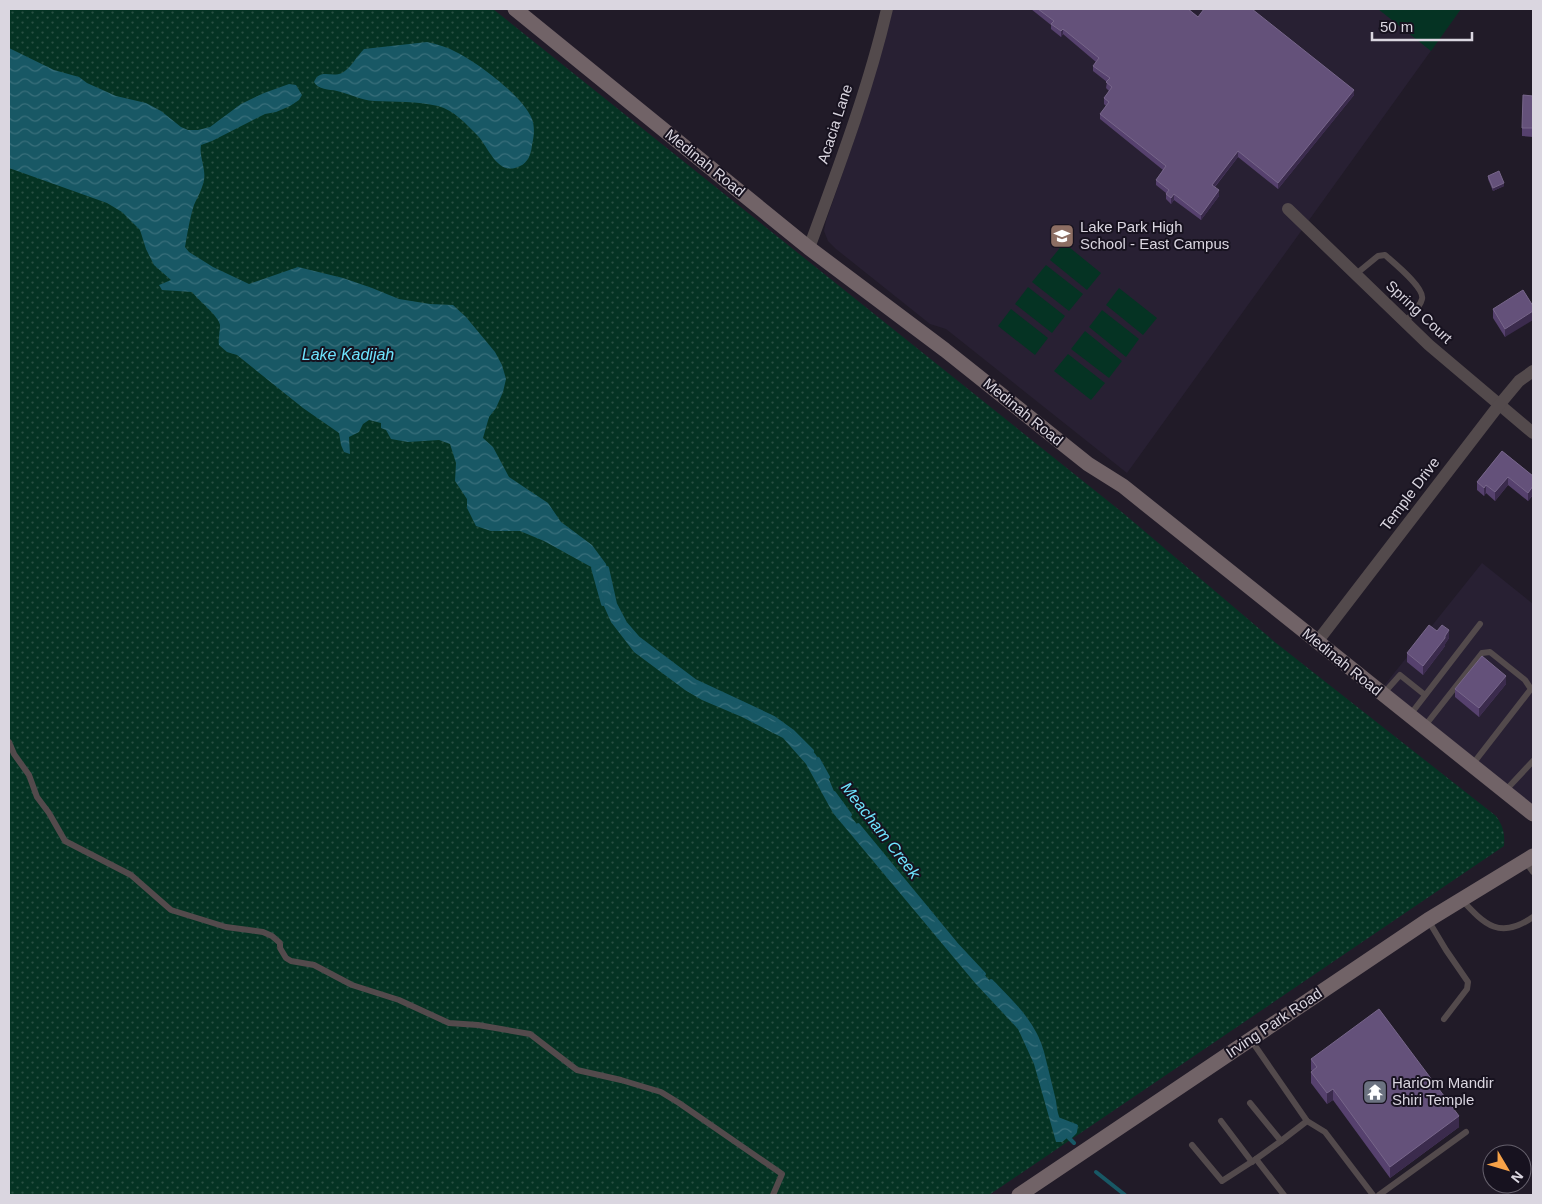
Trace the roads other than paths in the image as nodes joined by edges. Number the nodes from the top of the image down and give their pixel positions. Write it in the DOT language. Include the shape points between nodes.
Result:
graph roads {
  1 [pos="515,9"];
  2 [pos="887,9"];
  3 [pos="1288,209"];
  4 [pos="809,248"];
  5 [pos="1356,274"];
  6 [pos="1405,322"];
  7 [pos="1533,371"];
  8 [pos="1499,405"];
  9 [pos="1533,433"];
  10 [pos="1480,624"];
  11 [pos="1318,642"];
  12 [pos="1383,694"];
  13 [pos="1425,695"];
  14 [pos="1410,715"];
  15 [pos="1424,726"];
  16 [pos="9,742"];
  17 [pos="1533,761"];
  18 [pos="1472,765"];
  19 [pos="1505,791"];
  20 [pos="1533,814"];
  21 [pos="1531,863"];
  22 [pos="1462,900"];
  23 [pos="1533,917"];
  24 [pos="1428,920"];
  25 [pos="1444,1019"];
  26 [pos="1250,1039"];
  27 [pos="1250,1103"];
  28 [pos="1221,1121"];
  29 [pos="1307,1121"];
  30 [pos="1466,1132"];
  31 [pos="1281,1141"];
  32 [pos="1192,1145"];
  33 [pos="1254,1160"];
  34 [pos="773,1195"];
  35 [pos="1019,1195"];
  36 [pos="1284,1195"];
  37 [pos="1374,1195"];
  38 [pos="1379,1195"];
  1 -- 4 [label="main road, Medinah Road"];
  2 -- 4 [label="street, Acacia Lane" via="859,107"];
  3 -- 5 [label="street, Spring Court"];
  4 -- 11 [label="main road, Medinah Road" via="945,350 1088,464 1123,486"];
  5 -- 6 [label="street, Spring Court"];
  5 -- 6 [label="lane" via="1378,256 1385,255 1415,284 1421,290 1422,299"];
  6 -- 8 [label="street, Spring Court"];
  7 -- 8 [label="street, Temple Drive" via="1519,381"];
  8 -- 9 [label="street, Spring Court"];
  8 -- 11 [label="street, Temple Drive"];
  10 -- 13 [label="lane"];
  11 -- 12 [label="main road, Medinah Road"];
  12 -- 13 [label="lane" via="1400,675"];
  12 -- 14 [label="main road, Medinah Road"];
  13 -- 14 [label="lane"];
  14 -- 15 [label="main road, Medinah Road"];
  15 -- 18 [label="main road, Medinah Road"];
  15 -- 18 [label="lane" via="1482,653 1490,652 1525,680 1531,689"];
  16 -- 34 [label="lane" via="29,775 37,797 65,841 131,875 171,910 226,927 263,932 280,943 286,958 314,965 352,985 399,1000 449,1024 486,1026 530,1034 577,1070 661,1092 782,1174"];
  17 -- 19 [label="lane"];
  18 -- 19 [label="main road, Medinah Road"];
  19 -- 20 [label="main road, Medinah Road"];
  21 -- 22 [label="main road, Irving Park Road"];
  22 -- 23 [label="lane" via="1481,920 1500,929 1516,927"];
  22 -- 24 [label="main road, Irving Park Road"];
  24 -- 25 [label="lane" via="1468,982 1467,989"];
  24 -- 26 [label="main road, Irving Park Road"];
  26 -- 29 [label="lane"];
  26 -- 35 [label="main road, Irving Park Road"];
  27 -- 31 [label="lane"];
  28 -- 33 [label="lane"];
  29 -- 31 [label="lane"];
  29 -- 37 [label="lane" via="1325,1132"];
  30 -- 38 [label="lane"];
  31 -- 33 [label="lane"];
  32 -- 33 [label="lane" via="1222,1181"];
  33 -- 36 [label="lane"];
}
